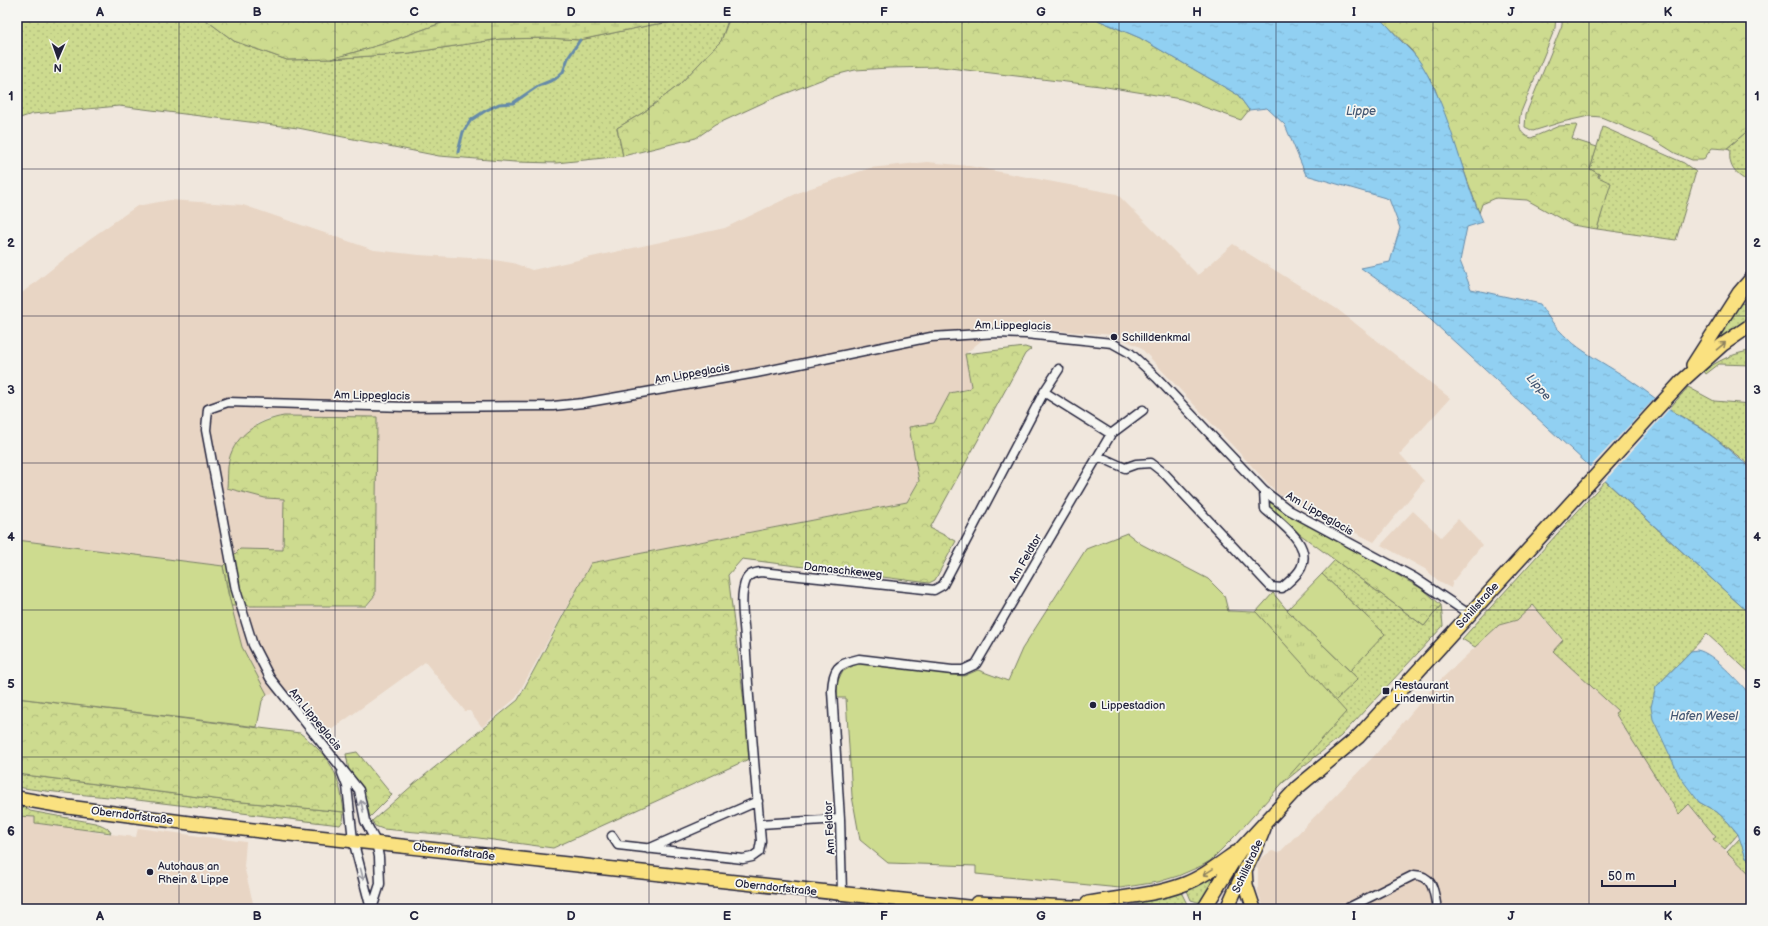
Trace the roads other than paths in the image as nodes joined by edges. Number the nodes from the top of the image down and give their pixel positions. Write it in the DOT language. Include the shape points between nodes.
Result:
graph roads {
  1 [pos="1751,279"];
  2 [pos="1751,325"];
  3 [pos="1059,369"];
  4 [pos="1682,381"];
  5 [pos="1044,392"];
  6 [pos="1143,410"];
  7 [pos="1111,434"];
  8 [pos="1098,456"];
  9 [pos="1264,491"];
  10 [pos="1468,615"];
  11 [pos="338,763"];
  12 [pos="17,798"];
  13 [pos="758,801"];
  14 [pos="840,819"];
  15 [pos="1266,822"];
  16 [pos="760,824"];
  17 [pos="353,834"];
  18 [pos="612,836"];
  19 [pos="376,842"];
  20 [pos="648,849"];
  21 [pos="1240,850"];
  22 [pos="1246,868"];
  23 [pos="842,893"];
  24 [pos="891,898"];
  25 [pos="1073,906"];
  26 [pos="372,909"];
  27 [pos="986,909"];
  28 [pos="1103,909"];
  29 [pos="1204,909"];
  30 [pos="1227,909"];
  31 [pos="1254,909"];
  32 [pos="1346,909"];
  33 [pos="1437,909"];
  1 -- 4 [label="main road"];
  4 -- 2 [label="main road, one-way" via="1722,345"];
  3 -- 5 [label="street, Damaschkeweg"];
  4 -- 10 [label="main road, Schillstraße"];
  5 -- 7 [label="street"];
  5 -- 13 [label="street, Damaschkeweg" via="943,585 934,590 761,572 747,578 743,598"];
  6 -- 7 [label="street"];
  7 -- 8 [label="street"];
  8 -- 9 [label="street" via="1124,468 1151,463 1165,474 1271,587 1282,588 1299,572 1304,558 1297,539 1265,509"];
  8 -- 14 [label="street, Am Feldtor" via="976,664 964,670 952,670 859,658 846,662 833,675"];
  9 -- 10 [label="street, Am Lippeglacis" via="1289,510 1415,578"];
  9 -- 11 [label="street, Am Lippeglacis" via="1130,353 1112,343 1071,338 997,333 931,338 583,404 406,407 228,402 208,410 206,430 236,590 253,644 270,678"];
  10 -- 15 [label="main road, Schillstraße" via="1358,737 1298,787"];
  11 -- 17 [label="street, Am Lippeglacis" via="347,786"];
  19 -- 11 [label="street, Am Lippeglacis, one-way" via="365,821 359,790"];
  12 -- 17 [label="main road, Oberndorfstraße" via="197,824"];
  13 -- 16 [label="street, Damaschkeweg"];
  13 -- 20 [label="street"];
  14 -- 16 [label="street"];
  14 -- 23 [label="street, Am Feldtor"];
  15 -- 21 [label="main road, Schillstraße"];
  15 -- 22 [label="main road, Schillstraße"];
  16 -- 20 [label="street, Damaschkeweg" via="762,841 759,852 752,857 743,859"];
  17 -- 19 [label="main road, Oberndorfstraße"];
  17 -- 26 [label="street, Am Lippeglacis, one-way"];
  18 -- 20 [label="street, Damaschkeweg" via="618,845"];
  19 -- 23 [label="main road, Oberndorfstraße"];
  19 -- 26 [label="street" via="380,884"];
  21 -- 25 [label="main road, one-way" via="1206,874 1182,885"];
  21 -- 29 [label="main road, Schillstraße"];
  22 -- 30 [label="main road, Schillstraße"];
  22 -- 31 [label="main road" via="1246,885"];
  23 -- 24 [label="main road, Oberndorfstraße"];
  24 -- 25 [label="main road, Oberndorfstraße" via="1031,907"];
  24 -- 27 [label="main road, Oberndorfstraße"];
  25 -- 28 [label="main road, Oberndorfstraße"];
  32 -- 33 [label="street" via="1414,875 1423,875 1430,880"];
}
